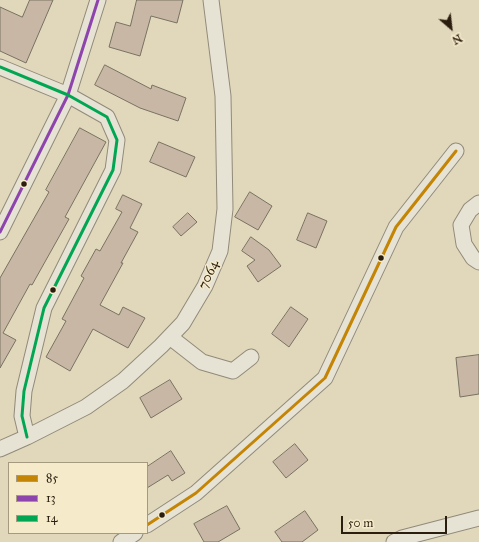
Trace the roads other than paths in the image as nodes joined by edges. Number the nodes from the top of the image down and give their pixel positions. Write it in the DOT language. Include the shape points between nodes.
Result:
graph roads {
  1 [pos="98,0"];
  2 [pos="211,0"];
  3 [pos="0,67"];
  4 [pos="68,95"];
  5 [pos="456,151"];
  6 [pos="479,204"];
  7 [pos="0,232"];
  8 [pos="479,262"];
  9 [pos="170,336"];
  10 [pos="251,357"];
  11 [pos="27,437"];
  12 [pos="0,449"];
  13 [pos="479,518"];
  14 [pos="148,524"];
  15 [pos="134,534"];
  16 [pos="122,542"];
  17 [pos="394,542"];
  1 -- 4 [label="street"];
  2 -- 9 [label="street, 7064" via="223,96 225,209 220,251 205,286 182,323"];
  3 -- 4 [label="street"];
  4 -- 7 [label="street"];
  4 -- 11 [label="street" via="107,117 117,140 112,170 44,308 24,391 22,416"];
  5 -- 14 [label="street" via="396,227 325,378 196,494"];
  6 -- 8 [label="street" via="470,210 461,226 464,244 473,258"];
  9 -- 10 [label="street" via="202,362 234,371"];
  9 -- 11 [label="street, 7064" via="123,381 86,407"];
  11 -- 12 [label="street, 7064"];
  13 -- 17 [label="street"];
  15 -- 16 [label="street"];
}
